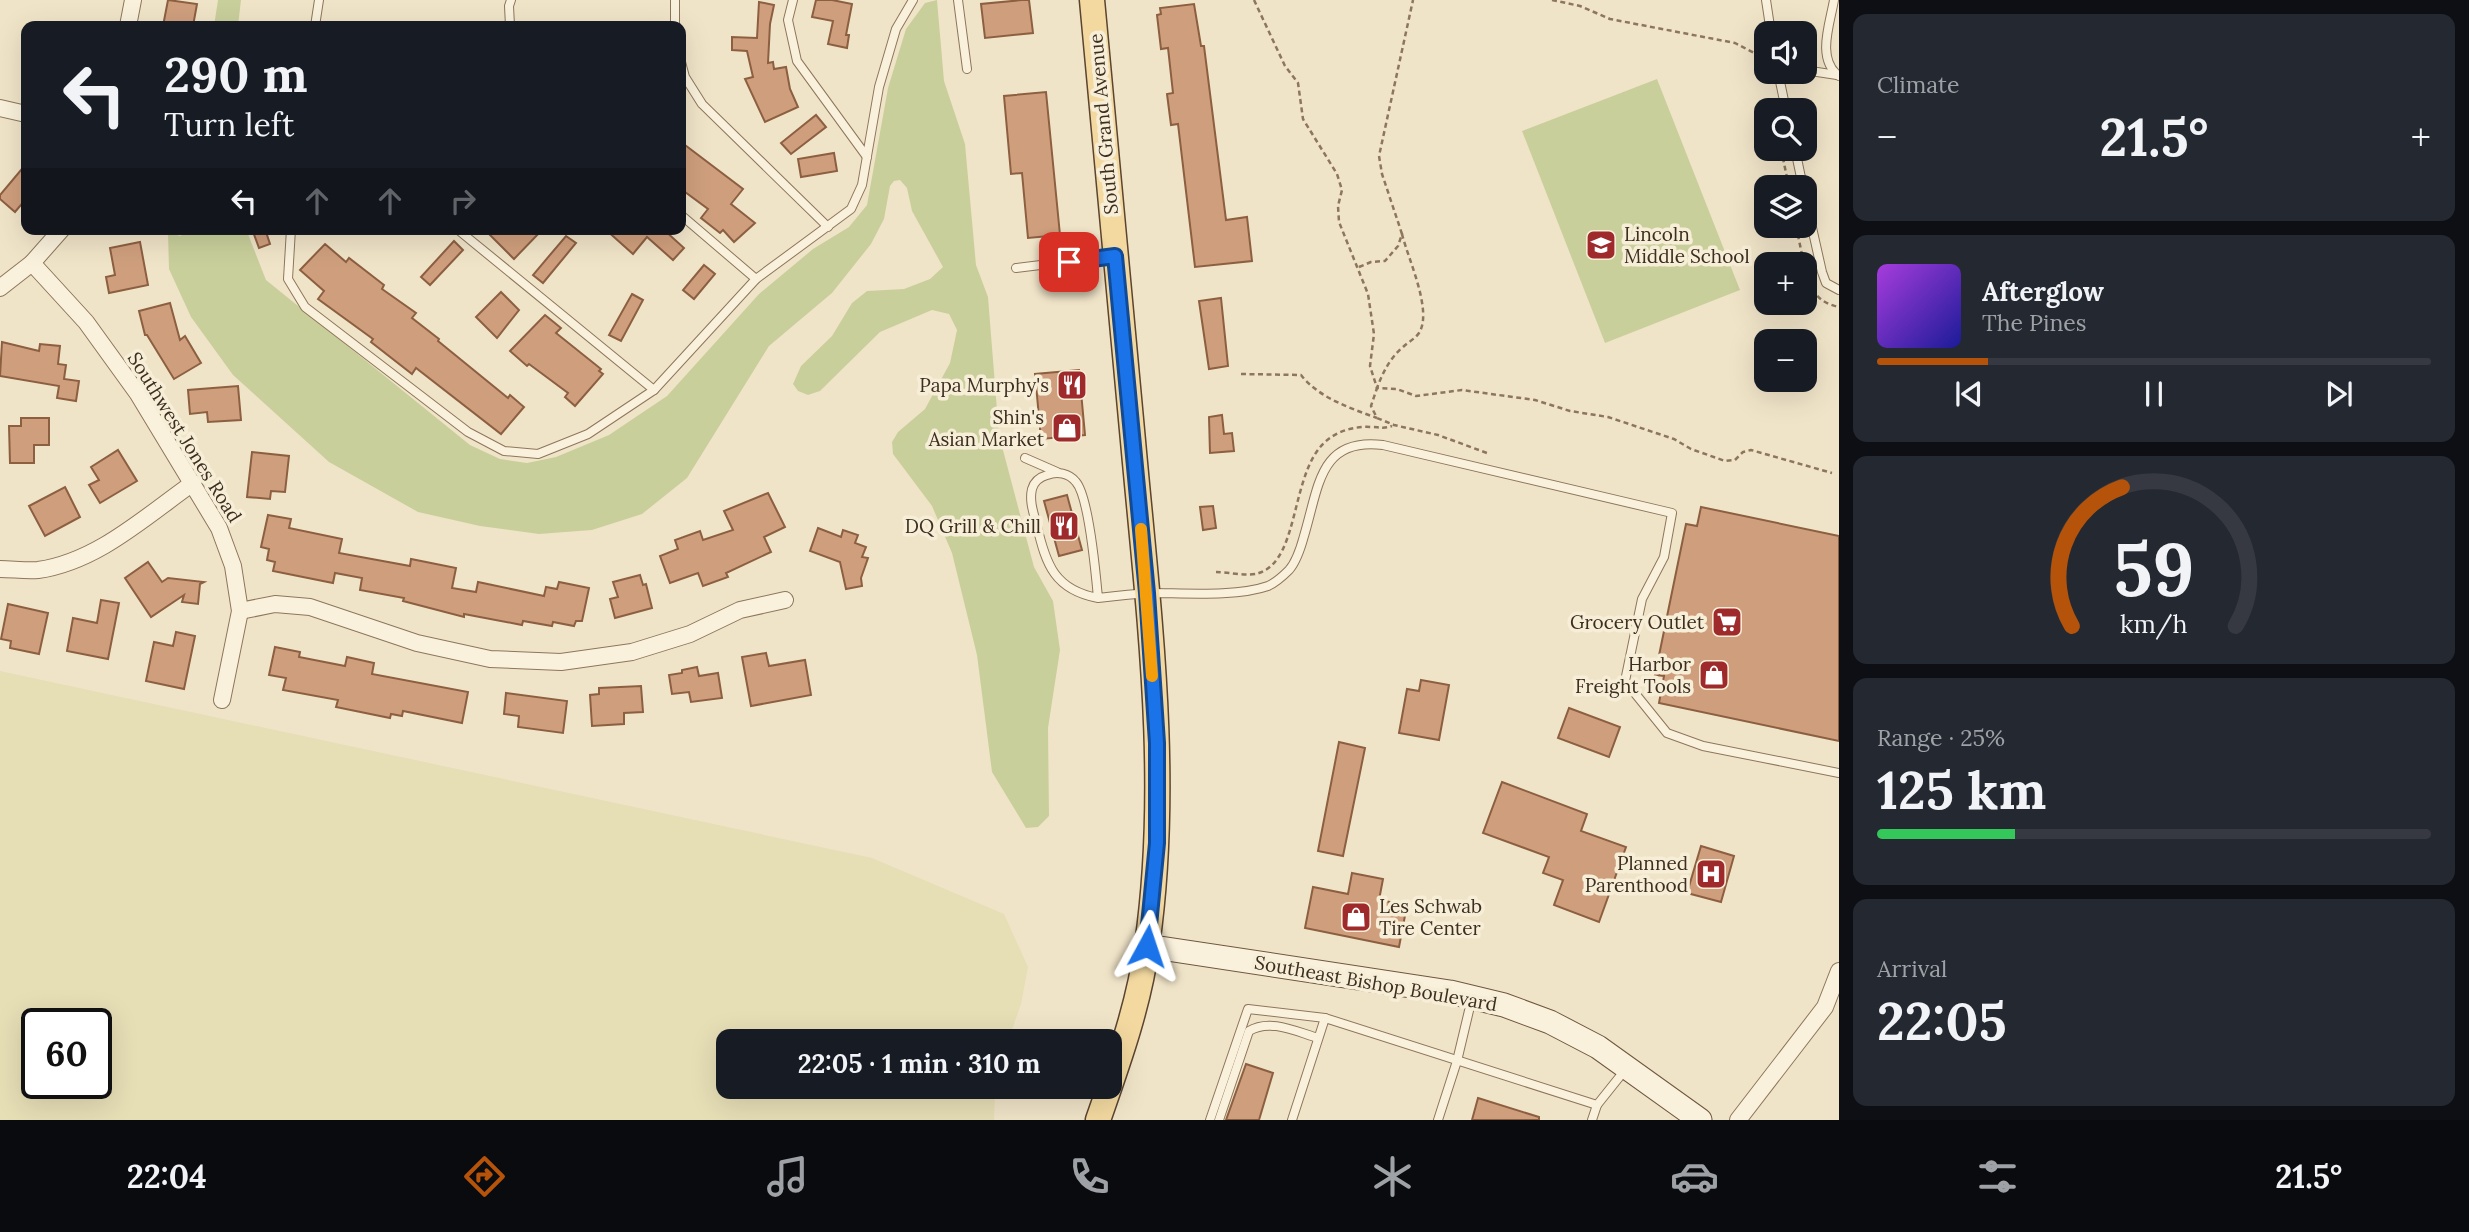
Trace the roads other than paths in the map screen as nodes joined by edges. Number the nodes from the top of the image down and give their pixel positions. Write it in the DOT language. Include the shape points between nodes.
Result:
graph roads {
  1 [pos="133,0"];
  2 [pos="319,0"];
  3 [pos="511,0"];
  4 [pos="675,0"];
  5 [pos="793,0"];
  6 [pos="913,0"];
  7 [pos="958,0"];
  8 [pos="1091,0"];
  9 [pos="1766,0"];
  10 [pos="1834,0"];
  11 [pos="129,21"];
  12 [pos="316,21"];
  13 [pos="510,21"];
  14 [pos="676,21"];
  15 [pos="1769,21"];
  16 [pos="967,69"];
  17 [pos="1817,72"];
  18 [pos="1838,76"];
  19 [pos="686,79"];
  20 [pos="0,108"];
  21 [pos="21,113"];
  22 [pos="867,157"];
  23 [pos="686,219"];
  24 [pos="828,227"];
  25 [pos="57,235"];
  26 [pos="291,235"];
  27 [pos="464,235"];
  28 [pos="1815,238"];
  29 [pos="1115,256"];
  30 [pos="32,263"];
  31 [pos="1016,268"];
  32 [pos="756,279"];
  33 [pos="0,288"];
  34 [pos="1839,290"];
  35 [pos="654,390"];
  36 [pos="1026,458"];
  37 [pos="1056,472"];
  38 [pos="193,483"];
  39 [pos="0,569"];
  40 [pos="1147,593"];
  41 [pos="1098,598"];
  42 [pos="785,600"];
  43 [pos="240,611"];
  44 [pos="222,700"];
  45 [pos="1839,774"];
  46 [pos="1147,946"];
  47 [pos="1839,973"];
  48 [pos="1472,996"];
  49 [pos="1325,1018"];
  50 [pos="1318,1038"];
  51 [pos="1457,1061"];
  52 [pos="1627,1068"];
  53 [pos="1597,1105"];
  54 [pos="1098,1120"];
  55 [pos="1210,1120"];
  56 [pos="1219,1120"];
  57 [pos="1292,1120"];
  58 [pos="1438,1120"];
  59 [pos="1592,1120"];
  60 [pos="1700,1120"];
  61 [pos="1738,1120"];
  1 -- 11 [label="street"];
  2 -- 12 [label="lane"];
  3 -- 13 [label="lane"];
  4 -- 14 [label="lane"];
  5 -- 22 [label="lane" via="788,20 797,61"];
  6 -- 22 [label="lane" via="892,40"];
  7 -- 16 [label="lane"];
  8 -- 29 [label="main road, South Grand Avenue"];
  9 -- 15 [label="lane"];
  10 -- 18 [label="lane" via="1826,55"];
  17 -- 18 [label="lane"];
  19 -- 24 [label="lane" via="702,104"];
  20 -- 21 [label="street"];
  22 -- 24 [label="lane" via="862,186 851,209"];
  23 -- 32 [label="lane"];
  24 -- 32 [label="lane"];
  25 -- 30 [label="street"];
  26 -- 35 [label="lane" via="288,279 305,307 468,432 504,451 537,454 588,435"];
  27 -- 35 [label="lane"];
  28 -- 34 [label="lane" via="1826,283"];
  29 -- 31 [label="lane"];
  29 -- 40 [label="main road, South Grand Avenue"];
  30 -- 33 [label="street"];
  30 -- 38 [label="street, Southwest Jones Road" via="86,322"];
  32 -- 35 [label="lane"];
  36 -- 37 [label="lane"];
  37 -- 41 [label="lane" via="1067,474 1082,492"];
  37 -- 41 [label="lane" via="1032,487 1041,542 1056,577 1070,590"];
  38 -- 39 [label="street" via="105,546 72,562 36,570"];
  38 -- 43 [label="street, Southwest Jones Road" via="219,528 233,566"];
  40 -- 41 [label="lane"];
  40 -- 45 [label="lane" via="1248,590 1270,585 1290,568 1300,549 1323,472 1335,453 1353,445 1383,445 1672,513 1664,556 1642,599 1625,681 1667,733 1703,746"];
  40 -- 46 [label="main road, South Grand Avenue" via="1157,743 1157,843"];
  42 -- 43 [label="street" via="740,610 690,634 632,652 561,662 465,654 310,607 275,604"];
  43 -- 44 [label="street, Southwest Jones Road"];
  46 -- 48 [label="street, Southeast Bishop Boulevard"];
  46 -- 54 [label="main road, South Grand Avenue" via="1125,1038"];
  47 -- 61 [label="street" via="1814,1023"];
  48 -- 51 [label="lane"];
  48 -- 52 [label="street, Southeast Bishop Boulevard" via="1550,1022"];
  49 -- 50 [label="lane"];
  49 -- 51 [label="lane"];
  49 -- 55 [label="lane" via="1248,1009"];
  50 -- 56 [label="lane" via="1275,1025 1249,1031"];
  50 -- 57 [label="lane"];
  51 -- 53 [label="lane"];
  51 -- 58 [label="lane"];
  52 -- 53 [label="lane"];
  52 -- 60 [label="street, Southeast Bishop Boulevard"];
  53 -- 59 [label="lane"];
}
